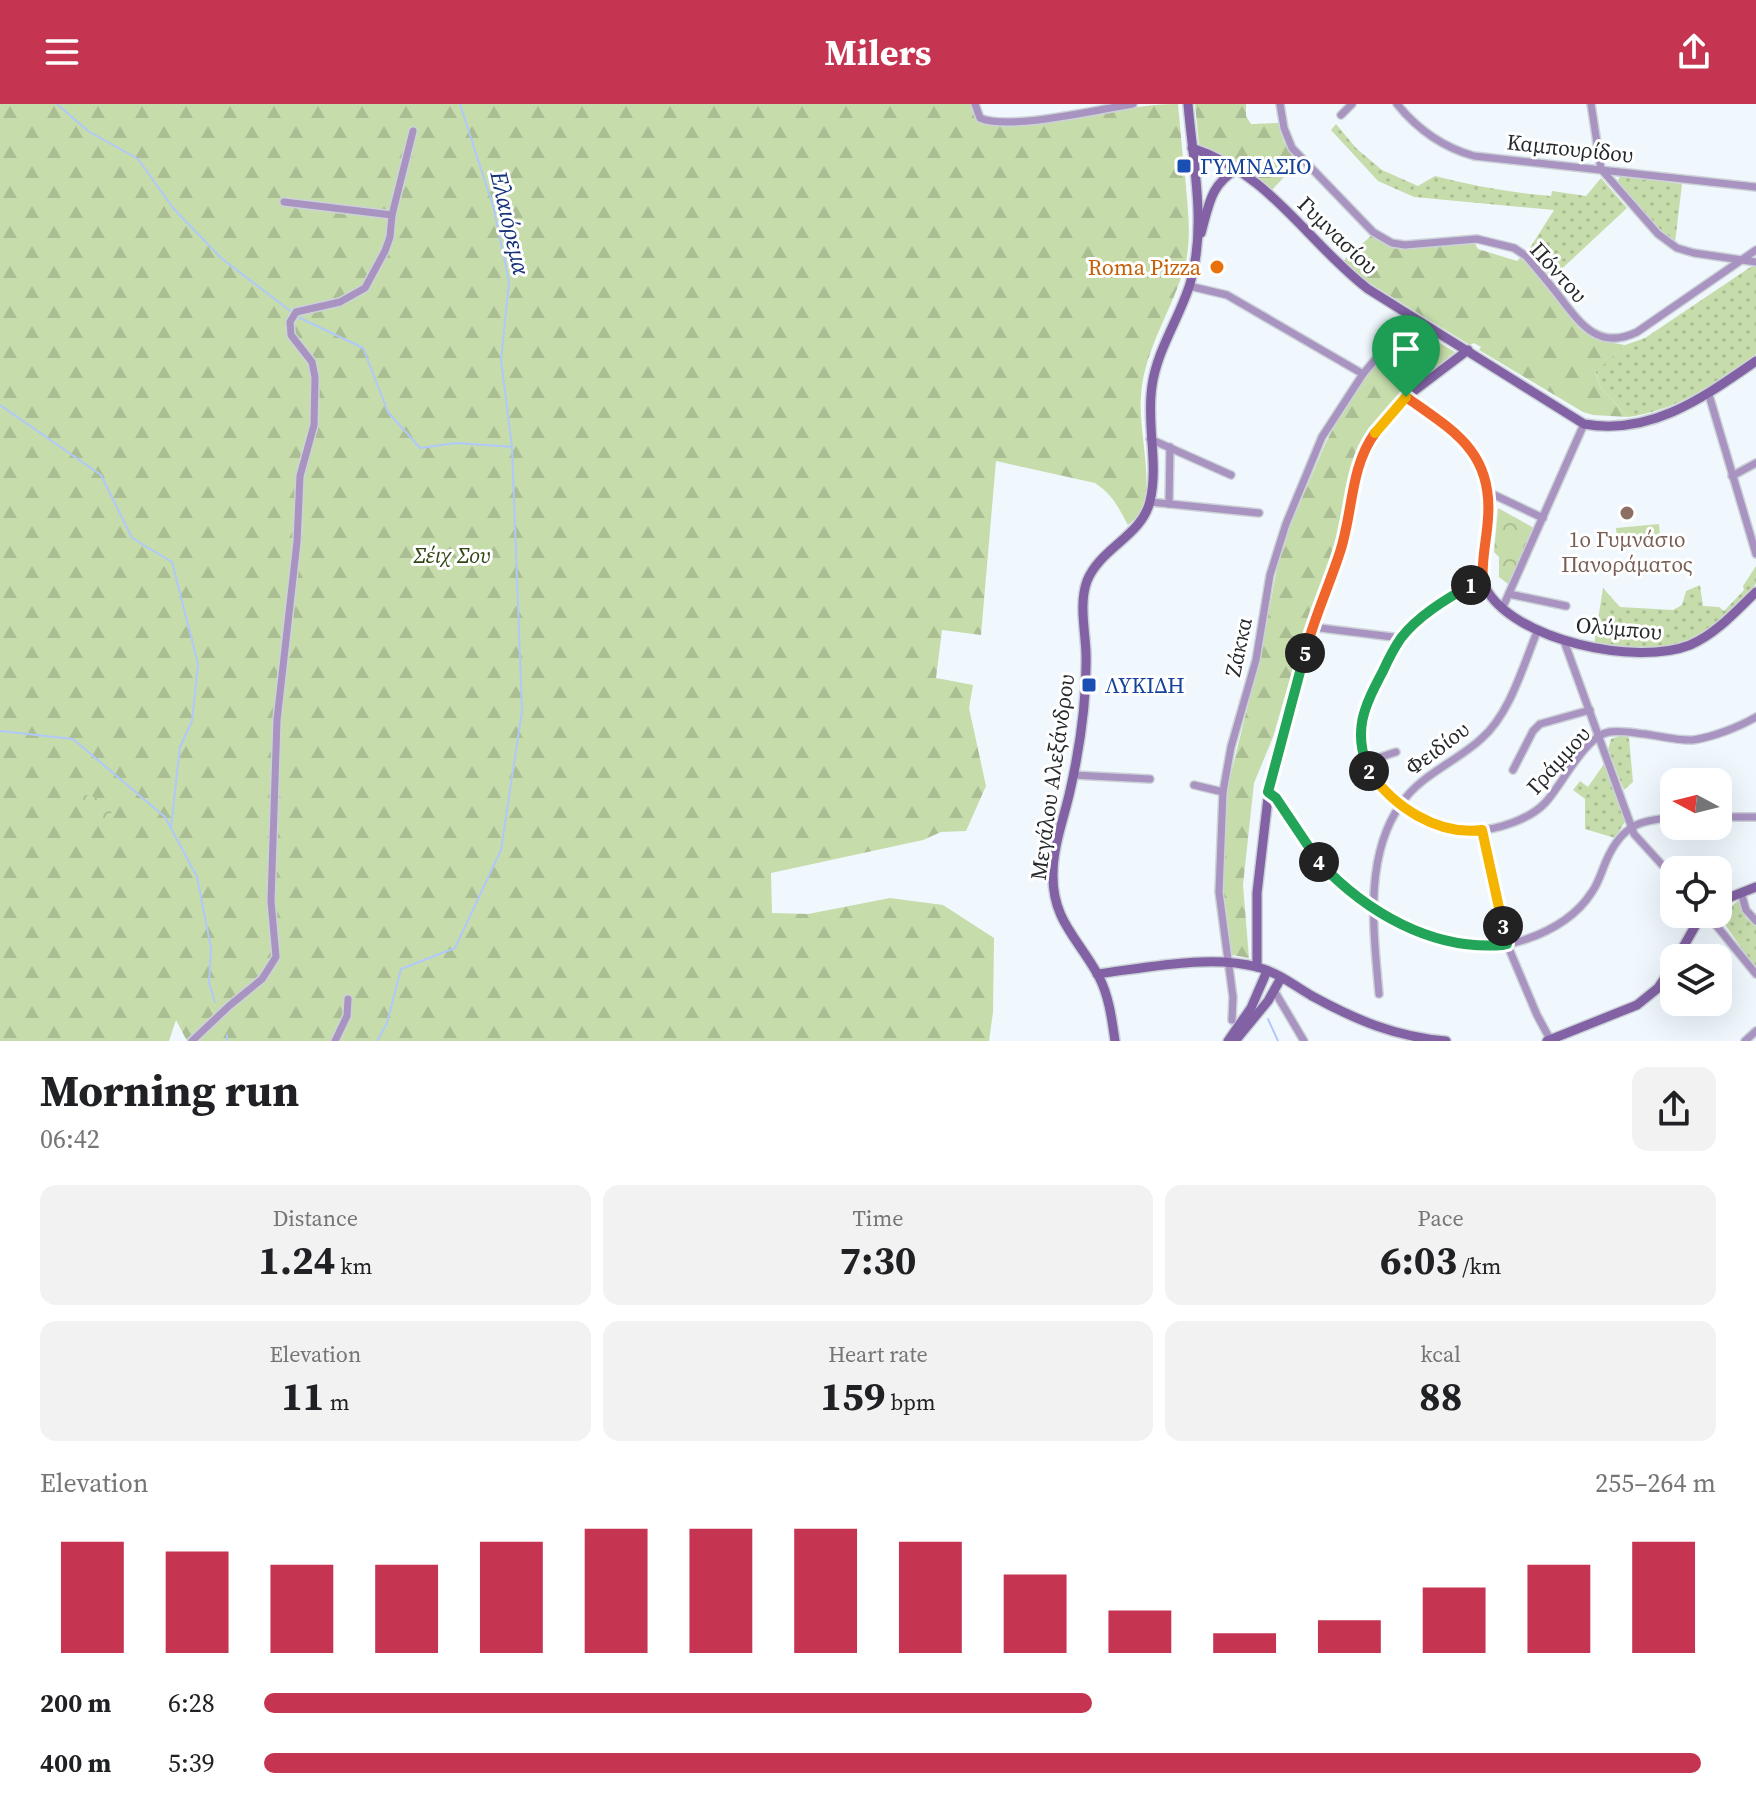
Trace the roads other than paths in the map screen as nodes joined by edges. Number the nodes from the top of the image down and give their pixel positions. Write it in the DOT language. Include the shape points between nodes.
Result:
graph roads {
  1 [pos="975,104"];
  2 [pos="1133,104"];
  3 [pos="1188,104"];
  4 [pos="1280,104"];
  5 [pos="1352,104"];
  6 [pos="1397,104"];
  7 [pos="1591,104"];
  8 [pos="1341,115"];
  9 [pos="413,131"];
  10 [pos="1192,148"];
  11 [pos="1237,169"];
  12 [pos="1601,169"];
  13 [pos="1756,187"];
  14 [pos="284,202"];
  15 [pos="392,215"];
  16 [pos="1198,240"];
  17 [pos="1756,250"];
  18 [pos="1742,260"];
  19 [pos="1756,262"];
  20 [pos="1189,286"];
  21 [pos="1411,317"];
  22 [pos="1468,350"];
  23 [pos="1756,361"];
  24 [pos="1363,374"];
  25 [pos="1709,395"];
  26 [pos="1406,397"];
  27 [pos="1584,424"];
  28 [pos="1150,439"];
  29 [pos="1170,447"];
  30 [pos="1756,463"];
  31 [pos="1231,475"];
  32 [pos="1732,476"];
  33 [pos="1488,492"];
  34 [pos="1150,502"];
  35 [pos="1169,504"];
  36 [pos="1259,513"];
  37 [pos="1543,518"];
  38 [pos="1756,554"];
  39 [pos="1483,580"];
  40 [pos="1756,592"];
  41 [pos="1509,594"];
  42 [pos="1566,606"];
  43 [pos="1502,609"];
  44 [pos="1312,627"];
  45 [pos="1537,632"];
  46 [pos="1401,638"];
  47 [pos="1564,641"];
  48 [pos="1590,710"];
  49 [pos="1754,721"];
  50 [pos="1599,736"];
  51 [pos="1396,752"];
  52 [pos="1365,762"];
  53 [pos="1513,770"];
  54 [pos="1073,775"];
  55 [pos="1150,779"];
  56 [pos="1194,785"];
  57 [pos="1223,792"];
  58 [pos="1268,792"];
  59 [pos="1400,805"];
  60 [pos="1732,817"];
  61 [pos="1756,817"];
  62 [pos="1660,819"];
  63 [pos="1631,826"];
  64 [pos="1482,830"];
  65 [pos="1660,864"];
  66 [pos="1756,887"];
  67 [pos="1741,892"];
  68 [pos="1732,896"];
  69 [pos="1374,909"];
  70 [pos="1756,921"];
  71 [pos="1717,928"];
  72 [pos="1507,944"];
  73 [pos="1228,963"];
  74 [pos="1262,969"];
  75 [pos="1097,974"];
  76 [pos="1756,974"];
  77 [pos="1281,978"];
  78 [pos="1660,985"];
  79 [pos="1275,992"];
  80 [pos="1379,994"];
  81 [pos="348,999"];
  82 [pos="1232,1020"];
  83 [pos="1756,1031"];
  84 [pos="192,1041"];
  85 [pos="335,1041"];
  86 [pos="1115,1041"];
  87 [pos="1228,1041"];
  88 [pos="1235,1041"];
  89 [pos="1304,1041"];
  90 [pos="1446,1041"];
  91 [pos="1549,1041"];
  92 [pos="1745,1041"];
  1 -- 2 [label="street" via="978,117 992,122"];
  3 -- 10 [label="street"];
  4 -- 18 [label="street, Πόντου" via="1292,148 1373,232 1398,244 1477,239 1514,248 1587,330 1599,335 1623,338 1637,332"];
  5 -- 8 [label="street"];
  6 -- 12 [label="street, Καμπουρίδου" via="1420,129 1459,151"];
  7 -- 12 [label="street"];
  9 -- 15 [label="street"];
  10 -- 11 [label="street, Γυμνασίου"];
  10 -- 16 [label="street"];
  11 -- 16 [label="street" via="1216,185"];
  11 -- 21 [label="street, Γυμνασίου" via="1258,183 1349,274"];
  12 -- 13 [label="street, Καμπουρίδου"];
  12 -- 18 [label="street" via="1667,242 1694,253"];
  14 -- 15 [label="street"];
  15 -- 84 [label="street" via="385,251 365,288 340,302 296,312 290,322 291,335 312,362 314,425 300,479 277,720 271,896 276,950 272,967"];
  16 -- 20 [label="street"];
  17 -- 18 [label="street, Πόντου"];
  18 -- 19 [label="street"];
  20 -- 24 [label="street" via="1227,295"];
  20 -- 28 [label="street" via="1154,375"];
  21 -- 22 [label="street, Γυμνασίου"];
  21 -- 24 [label="street, Ζάκκα"];
  22 -- 26 [label="street"];
  22 -- 27 [label="street, Γυμνασίου"];
  23 -- 25 [label="street"];
  24 -- 57 [label="street, Ζάκκα" via="1322,437 1277,550"];
  25 -- 27 [label="street" via="1637,424"];
  25 -- 32 [label="street"];
  26 -- 33 [label="street" via="1469,448 1483,468"];
  26 -- 44 [label="street" via="1366,445 1341,551"];
  27 -- 37 [label="street"];
  28 -- 29 [label="street"];
  28 -- 34 [label="street"];
  29 -- 31 [label="street"];
  29 -- 35 [label="street"];
  30 -- 32 [label="street"];
  32 -- 38 [label="street"];
  33 -- 37 [label="street"];
  33 -- 39 [label="street"];
  34 -- 35 [label="street"];
  34 -- 54 [label="street, Μεγάλου Αλεξάνδρου" via="1140,522 1086,582 1085,677"];
  35 -- 36 [label="street"];
  37 -- 41 [label="street"];
  39 -- 43 [label="street, Ολύμπου"];
  39 -- 46 [label="street" via="1436,606"];
  40 -- 47 [label="street, Ολύμπου" via="1712,632 1679,649 1632,652"];
  41 -- 42 [label="street"];
  41 -- 43 [label="street"];
  43 -- 45 [label="street, Ολύμπου"];
  44 -- 46 [label="street"];
  44 -- 58 [label="street"];
  45 -- 47 [label="street, Ολύμπου"];
  45 -- 59 [label="street, Φειδίου" via="1494,725"];
  46 -- 52 [label="street" via="1360,722"];
  47 -- 48 [label="street"];
  48 -- 50 [label="street"];
  48 -- 53 [label="street" via="1540,724"];
  49 -- 50 [label="street, Γράμμου" via="1692,740 1626,732"];
  50 -- 63 [label="street"];
  50 -- 64 [label="street, Γράμμου" via="1545,804 1522,818"];
  51 -- 52 [label="street"];
  52 -- 59 [label="street, Γράμμου"];
  54 -- 55 [label="street"];
  54 -- 75 [label="street, Μεγάλου Αλεξάνδρου" via="1055,855 1053,891 1066,928"];
  56 -- 57 [label="street"];
  57 -- 73 [label="street, Ζάκκα" via="1219,892"];
  58 -- 69 [label="street" via="1319,861"];
  58 -- 74 [label="street" via="1257,893"];
  59 -- 64 [label="street, Γράμμου" via="1441,825"];
  59 -- 69 [label="street, Φειδίου" via="1379,862"];
  60 -- 61 [label="street"];
  62 -- 63 [label="street"];
  63 -- 65 [label="street"];
  63 -- 72 [label="street" via="1573,915 1549,930"];
  64 -- 72 [label="street"];
  66 -- 67 [label="street"];
  67 -- 68 [label="street"];
  67 -- 70 [label="street"];
  69 -- 72 [label="street" via="1447,941"];
  69 -- 80 [label="street, Φειδίου"];
  71 -- 76 [label="street"];
  72 -- 91 [label="street"];
  73 -- 74 [label="street"];
  73 -- 75 [label="street" via="1169,963"];
  73 -- 82 [label="street, Ζάκκα"];
  74 -- 77 [label="street"];
  74 -- 87 [label="street" via="1251,1008"];
  75 -- 86 [label="street, Μεγάλου Αλεξάνδρου"];
  77 -- 79 [label="street"];
  77 -- 90 [label="street" via="1378,1028"];
  78 -- 91 [label="street" via="1637,1005"];
  79 -- 88 [label="street"];
  79 -- 89 [label="street"];
  81 -- 85 [label="street" via="346,1019"];
  83 -- 92 [label="street"];
}
